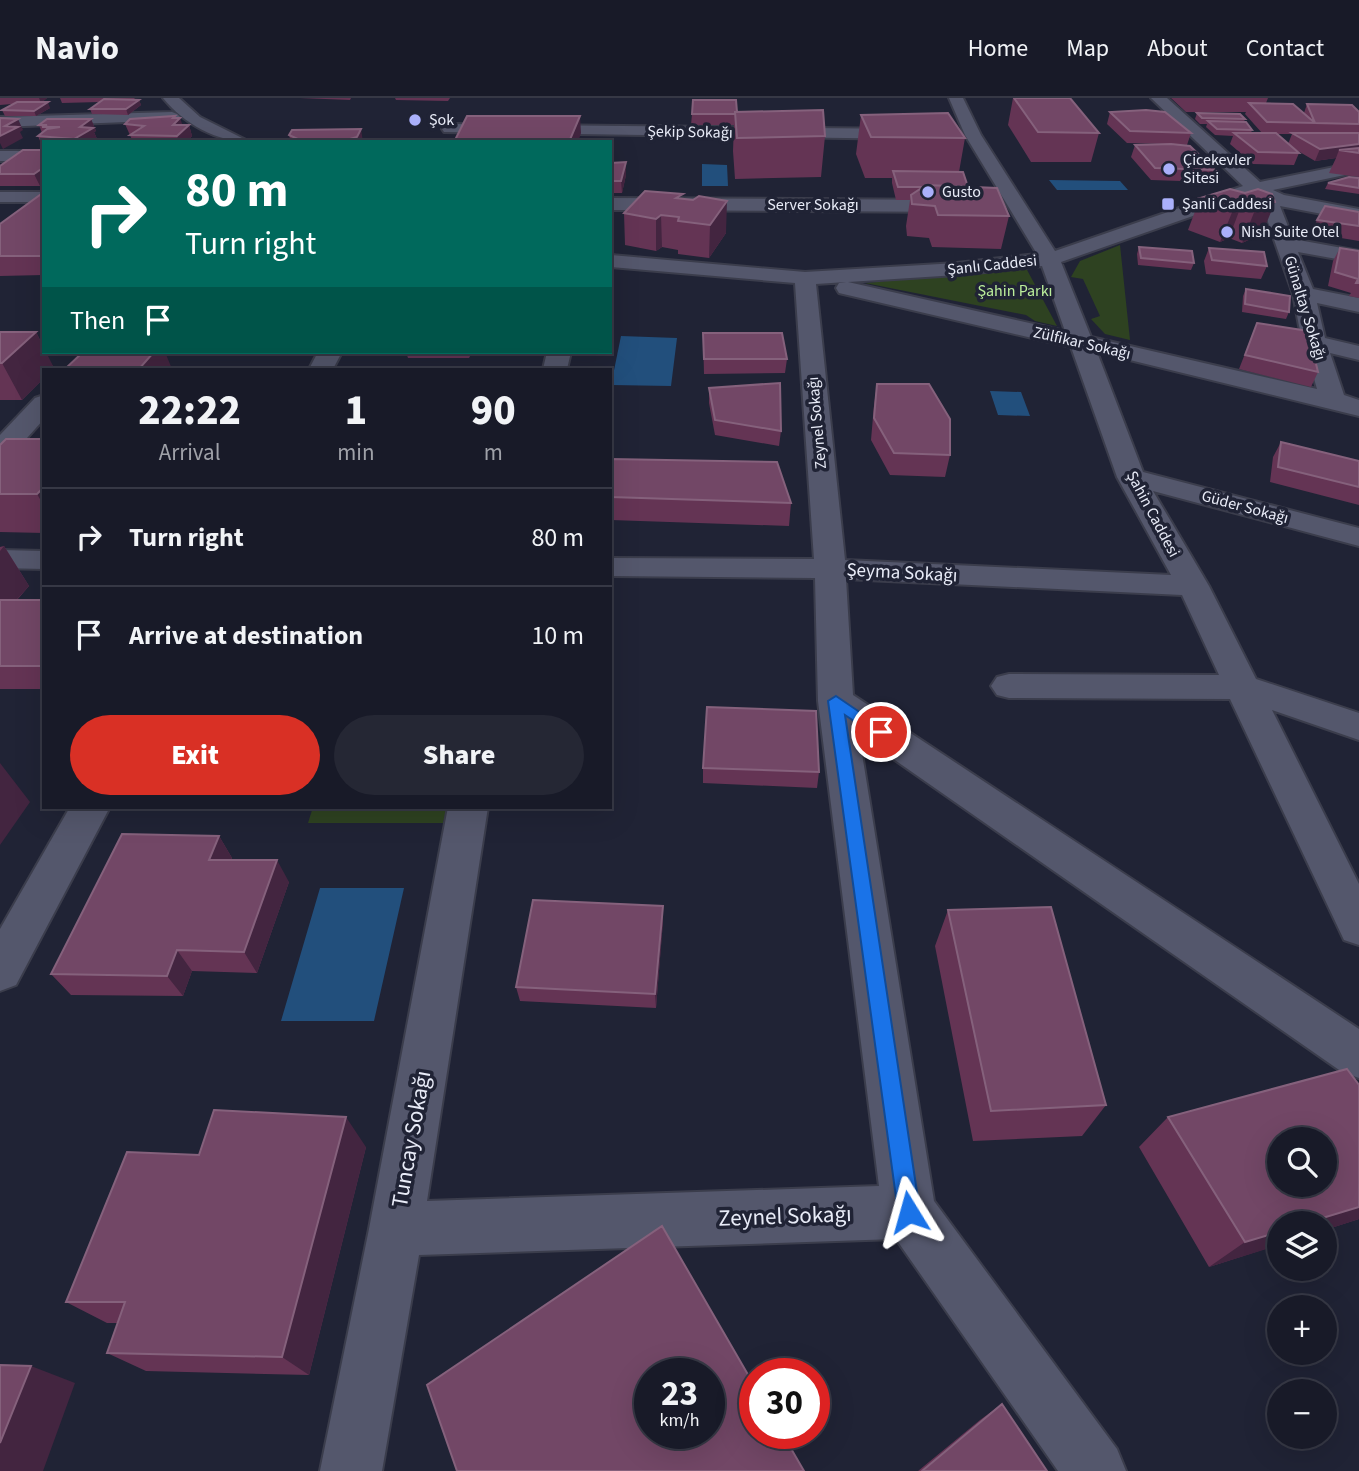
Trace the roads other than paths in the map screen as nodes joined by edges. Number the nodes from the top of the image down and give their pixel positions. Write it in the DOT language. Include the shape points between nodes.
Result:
graph roads {
  1 [pos="956,98"];
  2 [pos="1158,98"];
  3 [pos="164,101"];
  4 [pos="463,108"];
  5 [pos="172,117"];
  6 [pos="0,122"];
  7 [pos="932,134"];
  8 [pos="446,136"];
  9 [pos="200,140"];
  10 [pos="238,140"];
  11 [pos="1203,141"];
  12 [pos="1229,141"];
  13 [pos="0,156"];
  14 [pos="42,156"];
  15 [pos="1359,167"];
  16 [pos="1318,173"];
  17 [pos="1359,180"];
  18 [pos="1255,188"];
  19 [pos="0,197"];
  20 [pos="612,204"];
  21 [pos="1001,206"];
  22 [pos="41,207"];
  23 [pos="1359,215"];
  24 [pos="1284,243"];
  25 [pos="1359,257"];
  26 [pos="1050,259"];
  27 [pos="612,261"];
  28 [pos="804,278"];
  29 [pos="1304,294"];
  30 [pos="1359,305"];
  31 [pos="1080,342"];
  32 [pos="1316,343"];
  33 [pos="1359,353"];
  34 [pos="1333,400"];
  35 [pos="42,405"];
  36 [pos="1359,408"];
  37 [pos="0,451"];
  38 [pos="1131,477"];
  39 [pos="1359,537"];
  40 [pos="0,559"];
  41 [pos="42,560"];
  42 [pos="612,567"];
  43 [pos="830,569"];
  44 [pos="1193,586"];
  45 [pos="1009,687"];
  46 [pos="1242,687"];
  47 [pos="836,701"];
  48 [pos="1359,727"];
  49 [pos="88,809"];
  50 [pos="468,809"];
  51 [pos="1359,927"];
  52 [pos="0,971"];
  53 [pos="1359,1056"];
  54 [pos="909,1212"];
  55 [pos="396,1229"];
  56 [pos="351,1471"];
  57 [pos="1095,1471"];
  1 -- 21 [label="street, Şahin Caddesi" via="966,134"];
  2 -- 11 [label="street, Günaltay Sokağı"];
  3 -- 5 [label="street"];
  3 -- 10 [label="street"];
  4 -- 8 [label="street"];
  5 -- 6 [label="street"];
  5 -- 9 [label="street"];
  7 -- 8 [label="street, Şekip Sokağı"];
  11 -- 12 [label="street"];
  11 -- 18 [label="street, Günaltay Sokağı"];
  13 -- 14 [label="street"];
  15 -- 16 [label="street, Şanlı Caddesi"];
  16 -- 17 [label="street"];
  16 -- 18 [label="street, Şanlı Caddesi"];
  18 -- 23 [label="street" via="1279,200"];
  18 -- 24 [label="street, Günaltay Sokağı" via="1269,200"];
  18 -- 26 [label="street, Şanlı Caddesi"];
  19 -- 22 [label="street"];
  20 -- 21 [label="street, Server Sokağı"];
  21 -- 26 [label="street, Şahin Caddesi"];
  24 -- 25 [label="street"];
  24 -- 29 [label="street, Günaltay Sokağı"];
  26 -- 28 [label="street, Şanlı Caddesi"];
  26 -- 31 [label="street, Şahin Caddesi"];
  27 -- 28 [label="street, Şanlı Caddesi"];
  28 -- 31 [label="street, Zülfikar Sokağı"];
  28 -- 43 [label="street, Zeynel Sokağı"];
  29 -- 30 [label="street"];
  29 -- 32 [label="street, Günaltay Sokağı"];
  31 -- 34 [label="street, Zülfikar Sokağı"];
  31 -- 38 [label="street, Şahin Caddesi"];
  32 -- 33 [label="street"];
  32 -- 34 [label="street, Günaltay Sokağı"];
  34 -- 36 [label="street, Zülfikar Sokağı"];
  35 -- 37 [label="street"];
  38 -- 39 [label="street, Güder Sokağı"];
  38 -- 44 [label="street, Şahin Caddesi"];
  40 -- 41 [label="street"];
  42 -- 43 [label="street, Şeyma Sokağı"];
  43 -- 44 [label="street, Şeyma Sokağı"];
  43 -- 47 [label="street, Zeynel Sokağı"];
  44 -- 46 [label="street, Şahin Caddesi"];
  45 -- 46 [label="street"];
  46 -- 48 [label="street"];
  46 -- 51 [label="street, Şahin Caddesi"];
  47 -- 53 [label="street"];
  47 -- 54 [label="street"];
  49 -- 52 [label="street"];
  50 -- 55 [label="street, Tuncay Sokağı"];
  54 -- 55 [label="street, Zeynel Sokağı"];
  54 -- 57 [label="street"];
  55 -- 56 [label="street, Tuncay Sokağı"];
}
